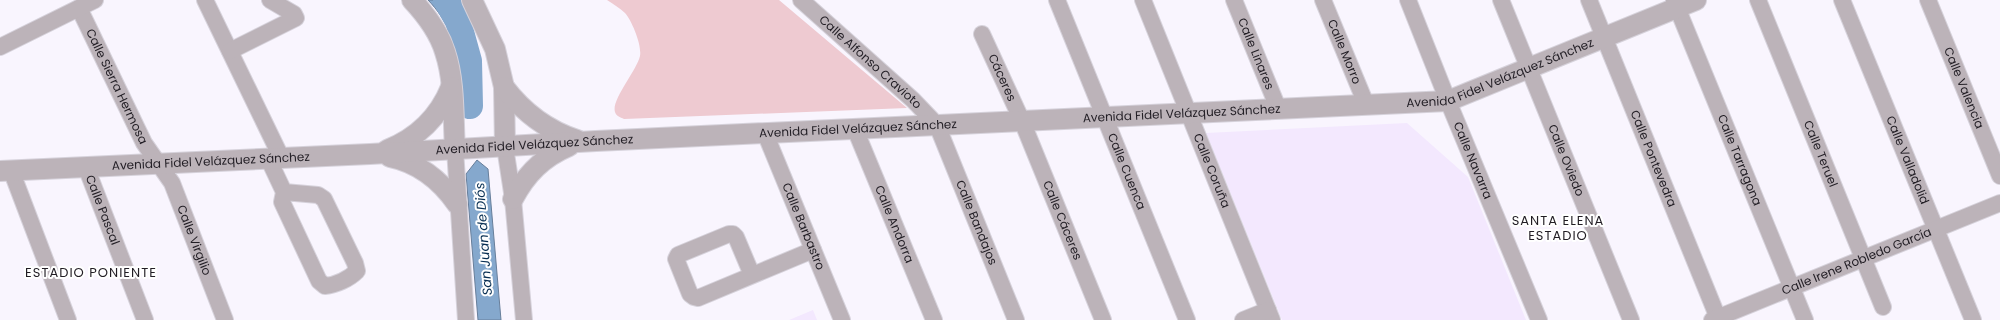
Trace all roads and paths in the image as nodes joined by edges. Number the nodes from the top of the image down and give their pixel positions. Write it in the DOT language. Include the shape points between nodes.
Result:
graph roads {
  1 [pos="95,0"];
  2 [pos="204,0"];
  3 [pos="270,0"];
  4 [pos="412,0"];
  5 [pos="472,0"];
  6 [pos="801,0"];
  7 [pos="1057,0"];
  8 [pos="1142,0"];
  9 [pos="1234,0"];
  10 [pos="1323,0"];
  11 [pos="1408,0"];
  12 [pos="1501,0"];
  13 [pos="1589,0"];
  14 [pos="1696,0"];
  15 [pos="1758,0"];
  16 [pos="1842,0"];
  17 [pos="1928,0"];
  18 [pos="1675,4"];
  19 [pos="79,8"];
  20 [pos="982,34"];
  21 [pos="1604,37"];
  22 [pos="0,47"];
  23 [pos="230,51"];
  24 [pos="1529,68"];
  25 [pos="451,85"];
  26 [pos="504,86"];
  27 [pos="1448,101"];
  28 [pos="1366,104"];
  29 [pos="1278,108"];
  30 [pos="1187,113"];
  31 [pos="1104,117"];
  32 [pos="1022,121"];
  33 [pos="937,125"];
  34 [pos="855,129"];
  35 [pos="765,133"];
  36 [pos="583,142"];
  37 [pos="505,147"];
  38 [pos="455,149"];
  39 [pos="370,154"];
  40 [pos="275,157"];
  41 [pos="159,163"];
  42 [pos="86,167"];
  43 [pos="5,171"];
  44 [pos="2000,176"];
  45 [pos="284,192"];
  46 [pos="513,199"];
  47 [pos="2000,203"];
  48 [pos="457,204"];
  49 [pos="1936,229"];
  50 [pos="813,250"];
  51 [pos="1863,258"];
  52 [pos="752,275"];
  53 [pos="1791,288"];
  54 [pos="1883,307"];
  55 [pos="1270,315"];
  56 [pos="1715,319"];
  57 [pos="68,320"];
  58 [pos="145,320"];
  59 [pos="225,320"];
  60 [pos="466,320"];
  61 [pos="524,320"];
  62 [pos="842,320"];
  63 [pos="934,320"];
  64 [pos="1016,320"];
  65 [pos="1102,320"];
  66 [pos="1187,320"];
  67 [pos="1242,320"];
  68 [pos="1539,320"];
  69 [pos="1631,320"];
  70 [pos="1805,320"];
  71 [pos="1973,320"];
  1 -- 19 [label="street"];
  2 -- 23 [label="street"];
  3 -- 23 [label="street" via="294,14 296,18"];
  4 -- 25 [label="street" via="428,18 445,51"];
  5 -- 26 [label="street" via="495,49"];
  6 -- 33 [label="street, Calle Alfonso Cravioto"];
  7 -- 31 [label="street, Calle Cuenca"];
  8 -- 30 [label="street, Calle Coruña"];
  9 -- 29 [label="street, Calle Linares"];
  10 -- 28 [label="street, Calle Morro"];
  11 -- 27 [label="street, Calle Navarra"];
  12 -- 24 [label="street, Calle Oviedo"];
  13 -- 21 [label="street, Calle Pontevedra"];
  14 -- 18 [label="street, Avenida Fidel Velázquez Sánchez"];
  15 -- 51 [label="street, Calle Teruel"];
  16 -- 49 [label="street, Calle Valladolid"];
  17 -- 44 [label="street, Calle Valencia"];
  18 -- 21 [label="street, Avenida Fidel Velázquez Sánchez"];
  18 -- 53 [label="street, Calle Tarragona"];
  19 -- 22 [label="street"];
  19 -- 41 [label="street, Calle Sierra Hermosa" via="144,143"];
  20 -- 32 [label="street, Cáceres"];
  21 -- 24 [label="street, Avenida Fidel Velázquez Sánchez"];
  21 -- 56 [label="street, Calle Pontevedra"];
  23 -- 40 [label="street"];
  24 -- 27 [label="street, Avenida Fidel Velázquez Sánchez"];
  24 -- 69 [label="street, Calle Oviedo"];
  25 -- 38 [label="street"];
  25 -- 39 [label="street" via="440,109 423,128 399,145"];
  26 -- 36 [label="street" via="525,112 538,122"];
  26 -- 37 [label="street"];
  27 -- 28 [label="street, Avenida Fidel Velázquez Sánchez"];
  27 -- 68 [label="street, Calle Navarra"];
  28 -- 29 [label="street, Avenida Fidel Velázquez Sánchez"];
  29 -- 30 [label="street, Avenida Fidel Velázquez Sánchez"];
  30 -- 31 [label="street, Avenida Fidel Velázquez Sánchez"];
  30 -- 55 [label="street, Calle Coruña"];
  31 -- 32 [label="street, Avenida Fidel Velázquez Sánchez"];
  31 -- 66 [label="street, Calle Cuenca"];
  32 -- 33 [label="street, Avenida Fidel Velázquez Sánchez"];
  32 -- 65 [label="street, Calle Cáceres"];
  33 -- 34 [label="street, Avenida Fidel Velázquez Sánchez"];
  33 -- 64 [label="street, Calle Bandajos"];
  34 -- 35 [label="street, Avenida Fidel Velázquez Sánchez"];
  34 -- 63 [label="street, Calle Andorra"];
  35 -- 36 [label="street, Avenida Fidel Velázquez Sánchez"];
  35 -- 50 [label="street, Calle Barbastro"];
  36 -- 37 [label="street, Avenida Fidel Velázquez Sánchez"];
  36 -- 46 [label="street" via="558,150 537,165"];
  37 -- 38 [label="street, Avenida Fidel Velázquez Sánchez"];
  37 -- 46 [label="street"];
  38 -- 39 [label="street, Avenida Fidel Velázquez Sánchez"];
  38 -- 48 [label="street"];
  39 -- 40 [label="street, Avenida Fidel Velázquez Sánchez"];
  39 -- 48 [label="street" via="397,158 421,169 442,184"];
  40 -- 41 [label="street, Avenida Fidel Velázquez Sánchez"];
  40 -- 45 [label="street"];
  41 -- 42 [label="street, Avenida Fidel Velázquez Sánchez"];
  41 -- 59 [label="street, Calle Virgilio" via="172,182"];
  42 -- 43 [label="street, Avenida Fidel Velázquez Sánchez"];
  42 -- 58 [label="street, Calle Pascal"];
  43 -- 57 [label="street"];
  45 -- 45 [label="street" via="282,202 319,281 324,286 331,286 353,276 357,271 355,263 324,199 318,195"];
  46 -- 61 [label="street"];
  47 -- 49 [label="street, Calle Irene Robledo García"];
  48 -- 60 [label="street"];
  49 -- 51 [label="street, Calle Irene Robledo García"];
  49 -- 71 [label="street, Calle Valladolid"];
  50 -- 52 [label="street"];
  50 -- 62 [label="street, Calle Barbastro"];
  51 -- 53 [label="street, Calle Irene Robledo García"];
  51 -- 54 [label="street, Calle Teruel"];
  52 -- 52 [label="street" via="698,298 694,297 682,276 676,259 678,255 733,234"];
  53 -- 56 [label="street, Calle Irene Robledo García"];
  53 -- 70 [label="street, Calle Tarragona"];
  55 -- 67 [label="street"];
}
